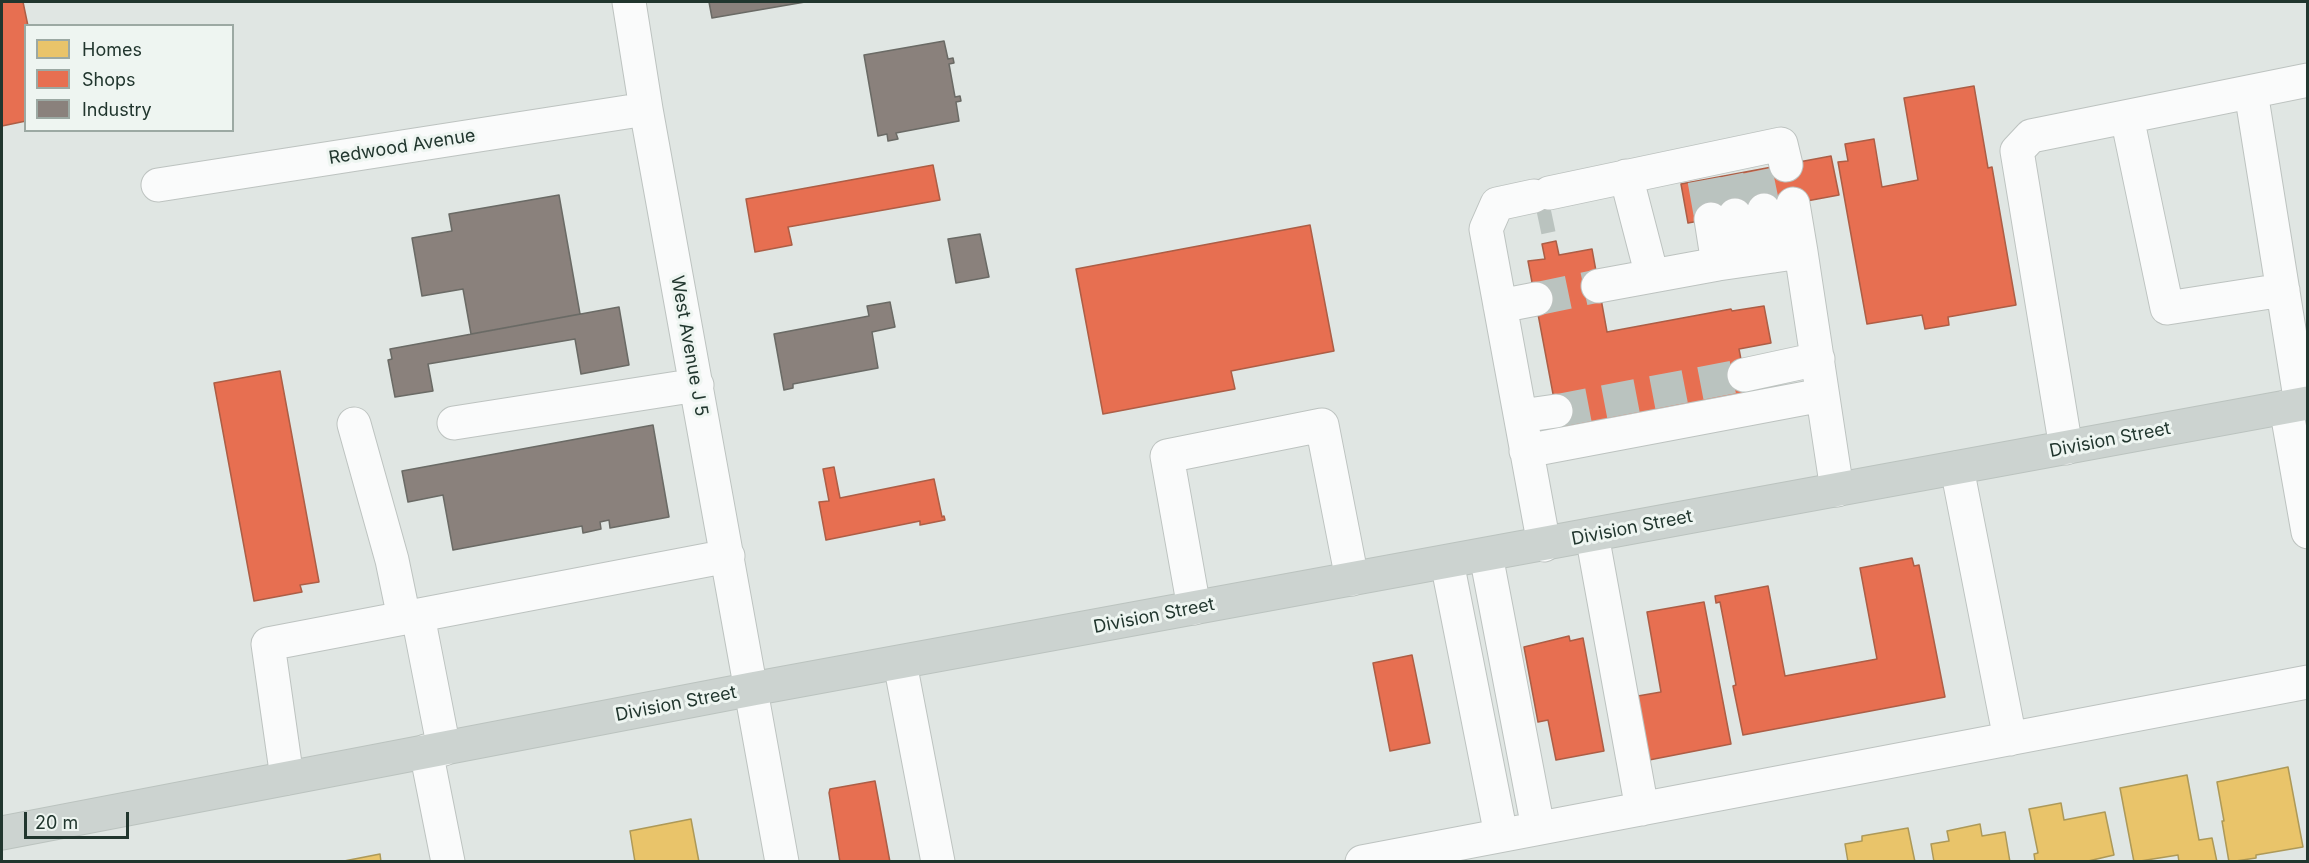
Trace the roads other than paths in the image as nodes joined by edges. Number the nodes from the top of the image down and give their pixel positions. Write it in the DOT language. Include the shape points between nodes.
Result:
graph roads {
  1 [pos="629,2"];
  2 [pos="2307,81"];
  3 [pos="2251,92"];
  4 [pos="646,109"];
  5 [pos="2127,117"];
  6 [pos="1741,163"];
  7 [pos="1626,176"];
  8 [pos="158,185"];
  9 [pos="1759,258"];
  10 [pos="1652,276"];
  11 [pos="1598,286"];
  12 [pos="2283,290"];
  13 [pos="1536,299"];
  14 [pos="1500,306"];
  15 [pos="1818,359"];
  16 [pos="1744,375"];
  17 [pos="697,386"];
  18 [pos="1822,395"];
  19 [pos="2298,405"];
  20 [pos="1556,411"];
  21 [pos="1521,416"];
  22 [pos="454,423"];
  23 [pos="354,424"];
  24 [pos="2066,448"];
  25 [pos="1526,451"];
  26 [pos="1956,468"];
  27 [pos="1837,490"];
  28 [pos="2307,532"];
  29 [pos="1592,535"];
  30 [pos="1544,545"];
  31 [pos="1486,555"];
  32 [pos="728,556"];
  33 [pos="1447,562"];
  34 [pos="1352,579"];
  35 [pos="1194,609"];
  36 [pos="411,617"];
  37 [pos="900,663"];
  38 [pos="2307,682"];
  39 [pos="752,689"];
  40 [pos="2010,739"];
  41 [pos="435,750"];
  42 [pos="287,778"];
  43 [pos="1641,808"];
  44 [pos="1538,828"];
  45 [pos="2,833"];
  46 [pos="1501,835"];
  47 [pos="448,861"];
  48 [pos="782,861"];
  49 [pos="938,861"];
  50 [pos="1362,861"];
  1 -- 4 [label="street, West Avenue J 5"];
  2 -- 3 [label="street"];
  3 -- 5 [label="street"];
  3 -- 12 [label="street"];
  4 -- 8 [label="street, Redwood Avenue"];
  4 -- 17 [label="street, West Avenue J 5"];
  5 -- 12 [label="street" via="2167,308"];
  5 -- 24 [label="street" via="2031,136 2017,151"];
  6 -- 7 [label="street"];
  7 -- 10 [label="street"];
  7 -- 14 [label="street" via="1588,186 1543,206 1497,204 1486,228"];
  9 -- 9 [label="street" via="1751,212"];
  9 -- 10 [label="street"];
  9 -- 15 [label="street"];
  10 -- 11 [label="street"];
  12 -- 19 [label="street"];
  13 -- 14 [label="street"];
  14 -- 21 [label="street"];
  15 -- 16 [label="street"];
  15 -- 18 [label="street"];
  17 -- 22 [label="street"];
  17 -- 32 [label="street, West Avenue J 5"];
  18 -- 25 [label="street"];
  18 -- 27 [label="street"];
  19 -- 24 [label="main road, Division Street"];
  19 -- 28 [label="street"];
  20 -- 21 [label="street"];
  21 -- 25 [label="street"];
  23 -- 36 [label="street"];
  24 -- 26 [label="main road, Division Street"];
  25 -- 30 [label="street"];
  26 -- 27 [label="main road, Division Street"];
  26 -- 40 [label="street"];
  27 -- 29 [label="main road, Division Street"];
  29 -- 30 [label="main road, Division Street"];
  29 -- 43 [label="street"];
  30 -- 31 [label="main road, Division Street"];
  31 -- 33 [label="main road, Division Street"];
  31 -- 44 [label="street"];
  32 -- 36 [label="street"];
  32 -- 39 [label="street, West Avenue J 5"];
  33 -- 34 [label="main road, Division Street"];
  33 -- 46 [label="street"];
  34 -- 35 [label="main road, Division Street"];
  34 -- 35 [label="street" via="1322,425 1167,456"];
  35 -- 37 [label="main road, Division Street"];
  36 -- 41 [label="street"];
  36 -- 42 [label="street" via="268,644"];
  37 -- 39 [label="main road, Division Street"];
  37 -- 49 [label="street"];
  38 -- 40 [label="street"];
  39 -- 41 [label="main road, Division Street"];
  39 -- 48 [label="street, West Avenue J 5"];
  40 -- 43 [label="street"];
  41 -- 42 [label="main road, Division Street"];
  41 -- 47 [label="street"];
  42 -- 45 [label="main road, Division Street"];
  43 -- 44 [label="street"];
  44 -- 46 [label="street"];
  46 -- 50 [label="street"];
}
